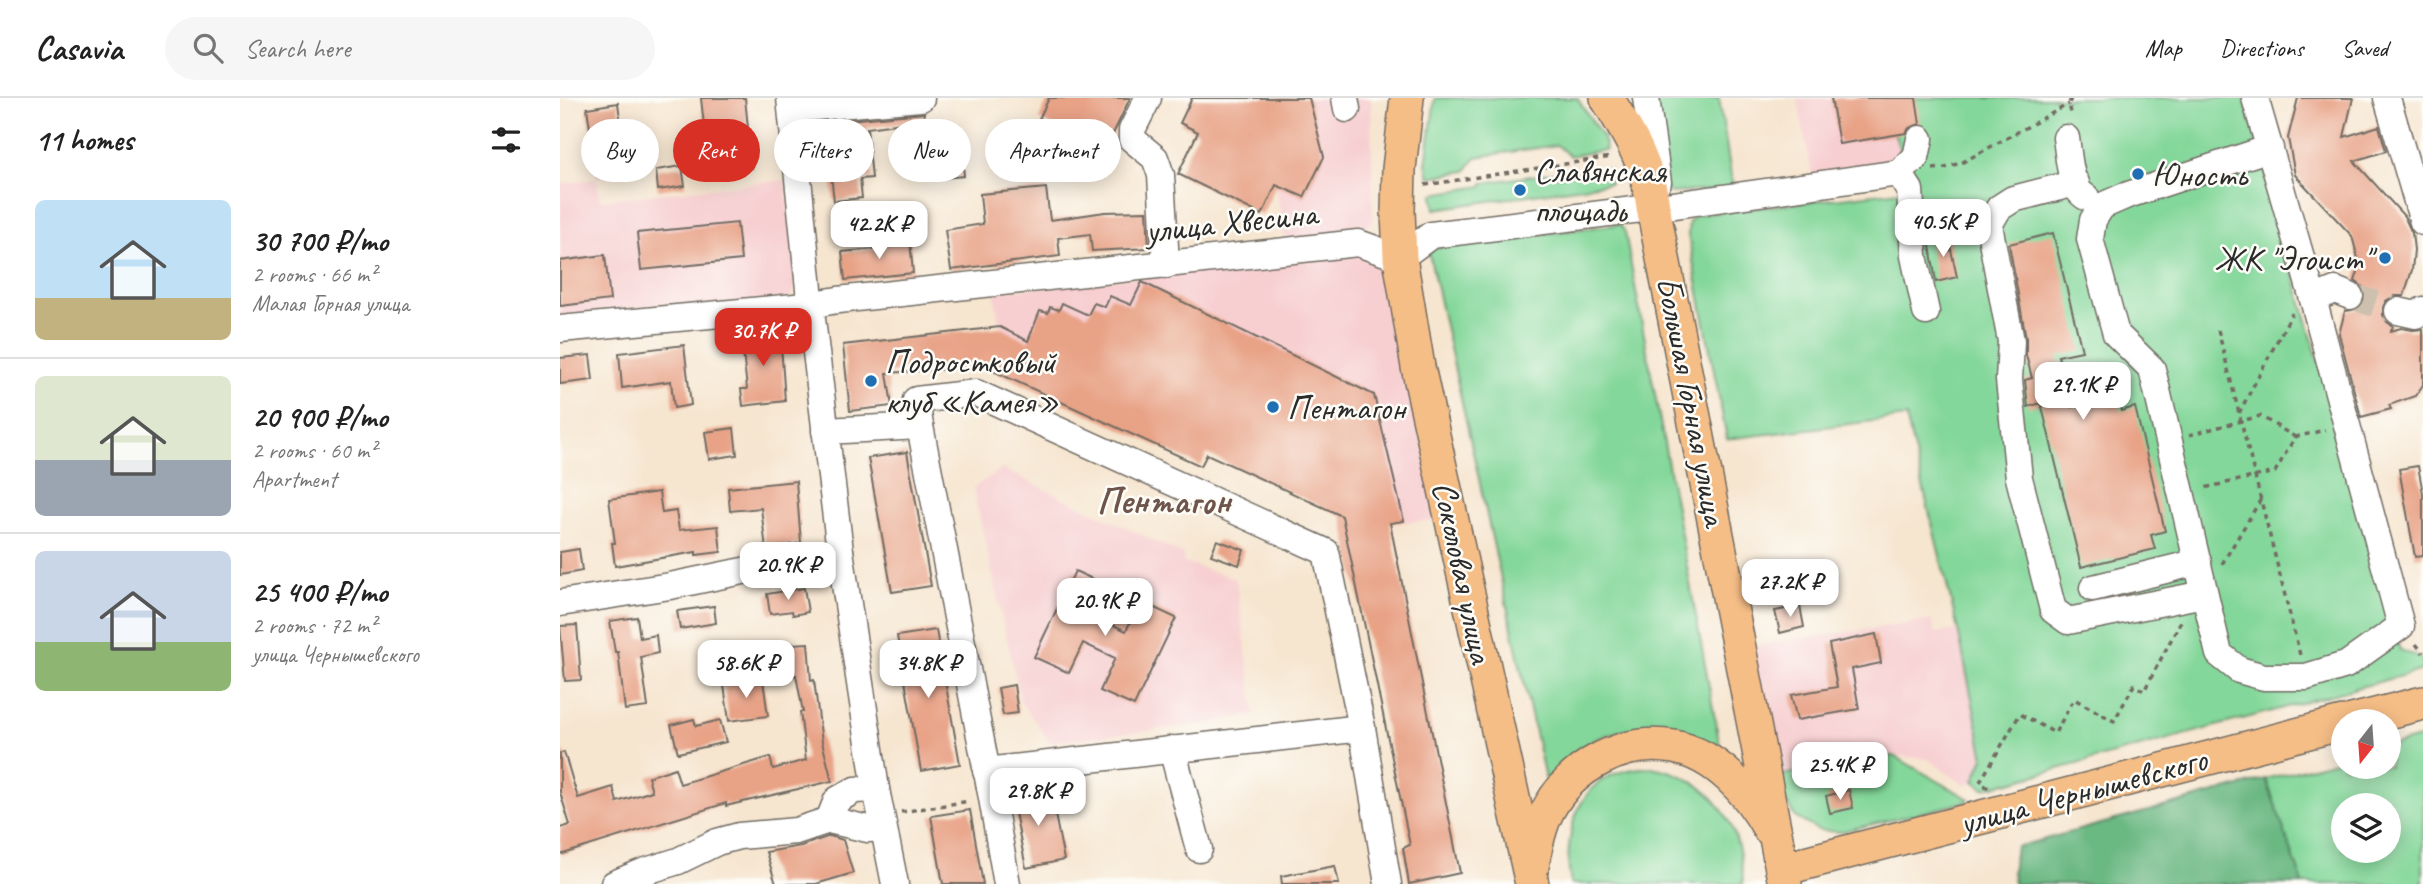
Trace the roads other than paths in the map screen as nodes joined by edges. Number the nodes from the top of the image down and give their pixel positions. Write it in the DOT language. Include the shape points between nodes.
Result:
graph roads {
  1 [pos="921,98"];
  2 [pos="1149,98"];
  3 [pos="1407,98"];
  4 [pos="1607,98"];
  5 [pos="1646,98"];
  6 [pos="2255,98"];
  7 [pos="2386,98"];
  8 [pos="791,103"];
  9 [pos="2066,138"];
  10 [pos="1920,139"];
  11 [pos="2270,148"];
  12 [pos="1899,173"];
  13 [pos="2076,183"];
  14 [pos="1658,206"];
  15 [pos="2102,206"];
  16 [pos="2423,222"];
  17 [pos="1400,258"];
  18 [pos="1167,265"];
  19 [pos="2310,291"];
  20 [pos="2350,296"];
  21 [pos="811,305"];
  22 [pos="1926,312"];
  23 [pos="560,329"];
  24 [pos="920,426"];
  25 [pos="825,431"];
  26 [pos="840,551"];
  27 [pos="2198,562"];
  28 [pos="2093,587"];
  29 [pos="2204,594"];
  30 [pos="560,603"];
  31 [pos="2423,703"];
  32 [pos="2399,709"];
  33 [pos="2331,726"];
  34 [pos="1362,728"];
  35 [pos="1172,749"];
  36 [pos="986,771"];
  37 [pos="880,811"];
  38 [pos="829,820"];
  39 [pos="1199,849"];
  40 [pos="1787,875"];
  41 [pos="614,884"];
  42 [pos="895,884"];
  43 [pos="1007,884"];
  44 [pos="1388,884"];
  45 [pos="1532,884"];
  1 -- 8 [label="street"];
  2 -- 18 [label="street" via="1132,139 1155,158 1161,175"];
  3 -- 17 [label="main road" via="1399,169"];
  4 -- 14 [label="main road" via="1639,151"];
  5 -- 14 [label="street"];
  6 -- 11 [label="street"];
  7 -- 16 [label="street"];
  8 -- 21 [label="street"];
  9 -- 13 [label="street"];
  10 -- 12 [label="street" via="1916,157"];
  11 -- 15 [label="street"];
  11 -- 19 [label="street"];
  12 -- 14 [label="street"];
  12 -- 22 [label="street" via="1910,190 1914,256"];
  13 -- 15 [label="street" via="2081,194"];
  13 -- 29 [label="street" via="2013,199 1999,208 1989,225 2011,341 2009,380 2019,478 2053,610 2068,621"];
  14 -- 17 [label="street" via="1431,235"];
  14 -- 40 [label="main road, Большая Горная улица"];
  15 -- 27 [label="street" via="2093,220 2090,239 2116,334 2152,369"];
  17 -- 18 [label="street, улица Хвесина" via="1358,243"];
  17 -- 45 [label="main road, Соколовая улица" via="1418,367"];
  18 -- 21 [label="street, улица Хвесина"];
  19 -- 20 [label="street" via="2335,290"];
  19 -- 29 [label="street" via="2400,626 2346,665 2305,677 2264,677 2239,670 2219,654"];
  21 -- 23 [label="street, улица Хвесина"];
  21 -- 25 [label="street"];
  24 -- 25 [label="street"];
  24 -- 34 [label="street" via="916,400 976,393 1326,552"];
  24 -- 36 [label="street"];
  25 -- 26 [label="street"];
  26 -- 30 [label="street"];
  26 -- 37 [label="street"];
  27 -- 28 [label="street"];
  27 -- 29 [label="street"];
  31 -- 32 [label="main road"];
  33 -- 40 [label="main road, улица Чернышевского" via="1998,800"];
  34 -- 35 [label="street"];
  34 -- 44 [label="street"];
  35 -- 36 [label="street"];
  35 -- 39 [label="street"];
  36 -- 43 [label="street"];
  37 -- 38 [label="street" via="868,829"];
  37 -- 38 [label="street" via="855,790 837,800"];
  37 -- 42 [label="street"];
  38 -- 41 [label="street" via="796,831 717,842"];
  40 -- 45 [label="main road" via="1756,805 1725,773 1674,747 1631,747 1602,757 1577,773 1561,791 1541,826"];
}
